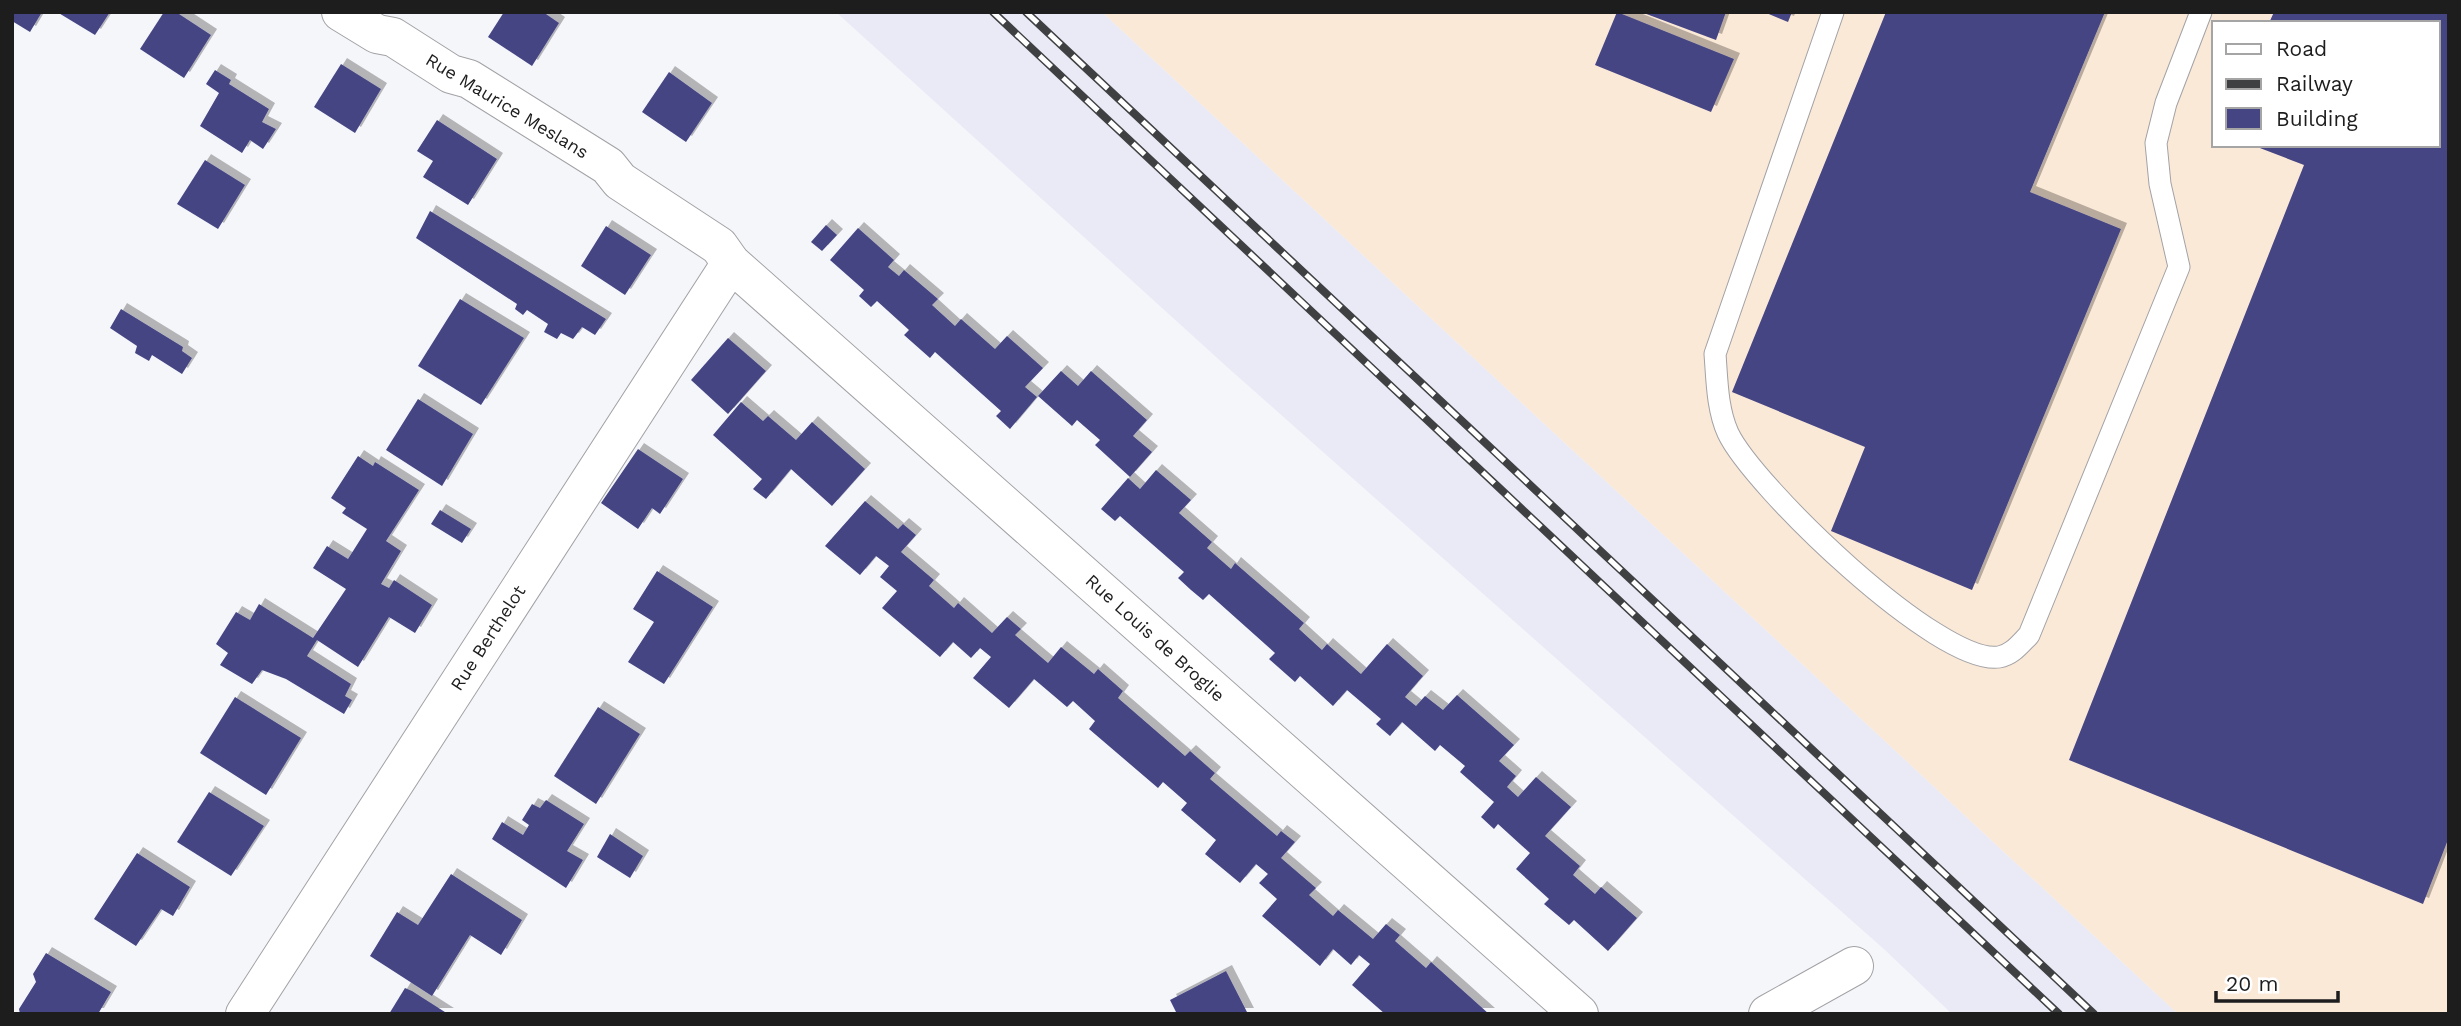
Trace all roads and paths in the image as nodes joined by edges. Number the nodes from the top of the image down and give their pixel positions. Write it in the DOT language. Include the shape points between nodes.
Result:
graph roads {
  1 [pos="341,12"];
  2 [pos="1833,12"];
  3 [pos="2201,12"];
  4 [pos="730,263"];
  5 [pos="1854,966"];
  6 [pos="245,1014"];
  7 [pos="1579,1014"];
  8 [pos="1768,1014"];
  1 -- 4 [label="street, Rue Maurice Meslans" via="377,34 393,37 451,74 469,79 608,166 620,181 719,246"];
  2 -- 3 [label="lane" via="1715,354 1717,392 1728,432 1748,464 1840,560 1926,629 1967,650 1998,657 2012,652 2029,635 2179,267 2160,184 2156,143 2166,103"];
  4 -- 6 [label="street, Rue Berthelot"];
  4 -- 7 [label="street, Rue Louis de Broglie"];
  5 -- 8 [label="street"];
}
